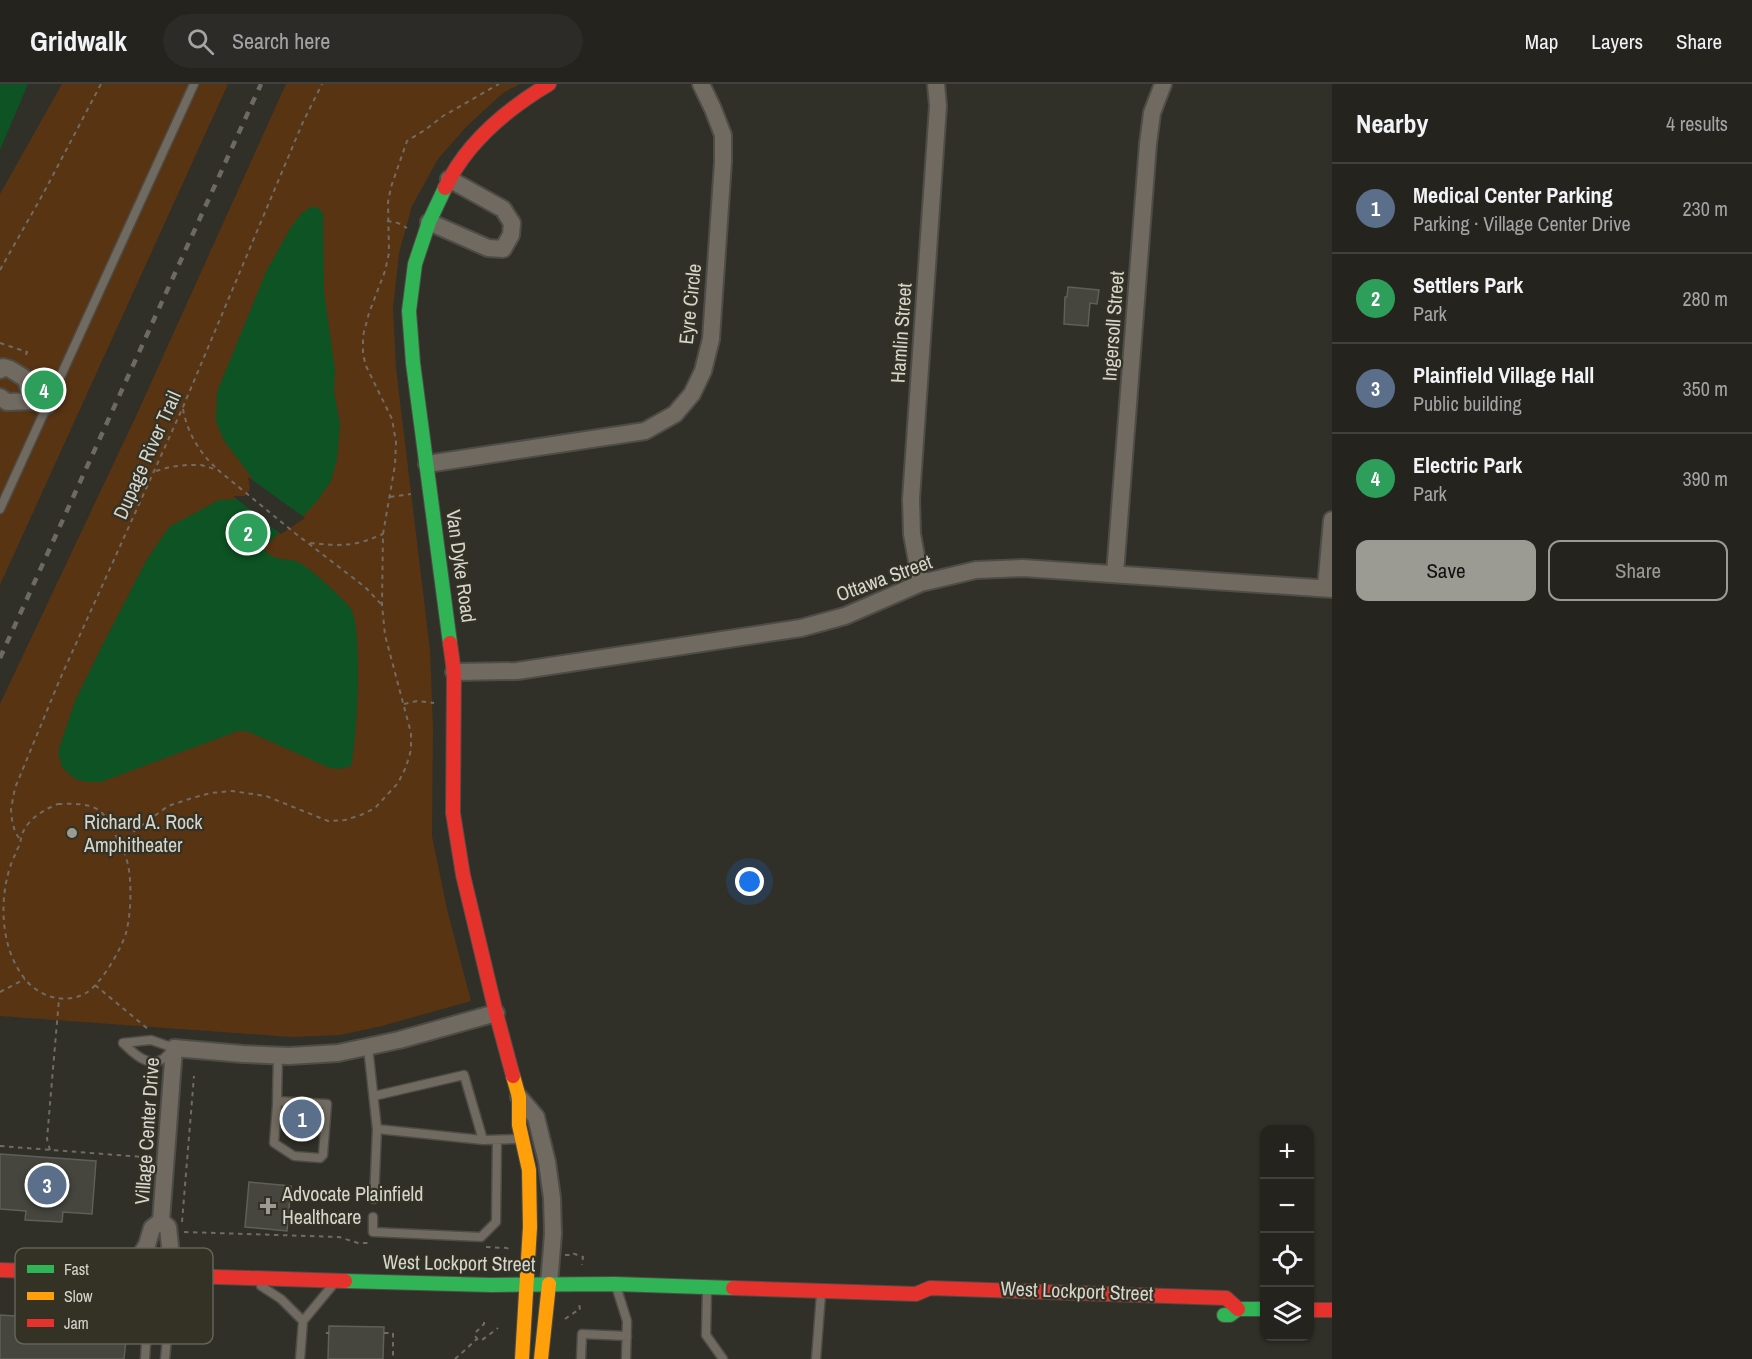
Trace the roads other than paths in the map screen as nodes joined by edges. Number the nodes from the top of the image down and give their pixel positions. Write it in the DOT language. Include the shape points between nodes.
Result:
graph roads {
  1 [pos="194,84"];
  2 [pos="549,84"];
  3 [pos="701,84"];
  4 [pos="936,84"];
  5 [pos="1163,84"];
  6 [pos="449,179"];
  7 [pos="429,222"];
  8 [pos="0,370"];
  9 [pos="0,397"];
  10 [pos="41,404"];
  11 [pos="427,464"];
  12 [pos="0,509"];
  13 [pos="1332,520"];
  14 [pos="1115,574"];
  15 [pos="921,584"];
  16 [pos="1329,589"];
  17 [pos="454,672"];
  18 [pos="496,1013"];
  19 [pos="368,1047"];
  20 [pos="174,1048"];
  21 [pos="278,1055"];
  22 [pos="374,1096"];
  23 [pos="519,1097"];
  24 [pos="277,1101"];
  25 [pos="377,1129"];
  26 [pos="521,1139"];
  27 [pos="483,1140"];
  28 [pos="497,1140"];
  29 [pos="374,1199"];
  30 [pos="373,1217"];
  31 [pos="161,1221"];
  32 [pos="145,1248"];
  33 [pos="170,1248"];
  34 [pos="0,1270"];
  35 [pos="15,1270"];
  36 [pos="213,1277"];
  37 [pos="249,1278"];
  38 [pos="338,1279"];
  39 [pos="549,1284"];
  40 [pos="615,1284"];
  41 [pos="527,1285"];
  42 [pos="707,1287"];
  43 [pos="821,1290"];
  44 [pos="916,1294"];
  45 [pos="931,1306"];
  46 [pos="1238,1309"];
  47 [pos="1260,1309"];
  48 [pos="1314,1310"];
  49 [pos="1332,1310"];
  50 [pos="1209,1315"];
  51 [pos="303,1321"];
  52 [pos="627,1336"];
  53 [pos="146,1344"];
  54 [pos="166,1344"];
  55 [pos="145,1359"];
  56 [pos="165,1359"];
  57 [pos="300,1359"];
  58 [pos="522,1359"];
  59 [pos="541,1359"];
  60 [pos="581,1359"];
  61 [pos="626,1359"];
  62 [pos="723,1359"];
  63 [pos="816,1359"];
  1 -- 10 [label="lane"];
  2 -- 6 [label="street, Van Dyke Road" via="489,128"];
  3 -- 11 [label="street, Eyre Circle" via="723,135 723,162 711,339 692,394 675,414 645,431"];
  4 -- 15 [label="street, Hamlin Street" via="938,106 911,500 912,534"];
  5 -- 14 [label="street, Ingersoll Street" via="1152,113 1148,144"];
  6 -- 7 [label="street, Van Dyke Road"];
  6 -- 7 [label="street" via="503,209 512,223 511,235 503,249 488,248"];
  7 -- 11 [label="street, Van Dyke Road" via="415,264 409,311"];
  8 -- 10 [label="street" via="10,369 26,379 30,395"];
  9 -- 10 [label="street" via="7,402"];
  10 -- 12 [label="lane"];
  11 -- 17 [label="street, Van Dyke Road"];
  13 -- 16 [label="street"];
  14 -- 15 [label="street, Ottawa Street" via="1023,568 975,570"];
  14 -- 16 [label="street, Ottawa Street"];
  15 -- 17 [label="street, Ottawa Street" via="845,616 801,627 517,671"];
  17 -- 18 [label="street, Van Dyke Road" via="453,813 463,875"];
  18 -- 19 [label="street, Village Center Drive"];
  18 -- 23 [label="street, Van Dyke Road"];
  19 -- 21 [label="street, Village Center Drive" via="338,1053"];
  19 -- 22 [label="lane"];
  20 -- 20 [label="lane" via="151,1040 123,1043 138,1057 150,1061 161,1060"];
  20 -- 21 [label="street, Village Center Drive"];
  20 -- 31 [label="street, Village Center Drive"];
  21 -- 24 [label="lane"];
  22 -- 25 [label="lane"];
  22 -- 27 [label="lane" via="464,1075"];
  23 -- 26 [label="street, Van Dyke Road"];
  23 -- 39 [label="street, Van Dyke Road" via="536,1117 547,1162 553,1234"];
  24 -- 24 [label="lane" via="274,1143 294,1156 320,1158 327,1104"];
  25 -- 27 [label="lane"];
  25 -- 29 [label="lane"];
  26 -- 28 [label="lane"];
  26 -- 41 [label="street, Van Dyke Road" via="531,1198"];
  27 -- 28 [label="lane"];
  28 -- 30 [label="lane" via="496,1222 481,1237 373,1232"];
  31 -- 32 [label="street, Village Center Drive" via="153,1228"];
  31 -- 33 [label="street, Village Center Drive" via="168,1227"];
  34 -- 35 [label="street, West Lockport Street"];
  36 -- 37 [label="street, West Lockport Street"];
  37 -- 38 [label="street, West Lockport Street"];
  37 -- 51 [label="lane" via="281,1299"];
  38 -- 41 [label="street, West Lockport Street"];
  38 -- 51 [label="lane"];
  39 -- 40 [label="street, West Lockport Street"];
  39 -- 41 [label="street, West Lockport Street"];
  39 -- 59 [label="street, Van Dyke Road"];
  40 -- 42 [label="street, West Lockport Street"];
  40 -- 52 [label="lane" via="627,1321"];
  41 -- 58 [label="street, Van Dyke Road"];
  42 -- 43 [label="street, West Lockport Street"];
  42 -- 62 [label="lane" via="706,1335"];
  43 -- 44 [label="street, West Lockport Street"];
  43 -- 63 [label="lane"];
  44 -- 45 [label="street"];
  44 -- 46 [label="street, West Lockport Street" via="930,1288 1226,1298"];
  46 -- 47 [label="street, West Lockport Street"];
  46 -- 50 [label="street, West Lockport Street" via="1230,1315"];
  48 -- 49 [label="street"];
  51 -- 57 [label="lane"];
  52 -- 60 [label="lane" via="582,1334"];
  52 -- 61 [label="lane"];
  53 -- 55 [label="lane"];
  54 -- 56 [label="lane"];
}
